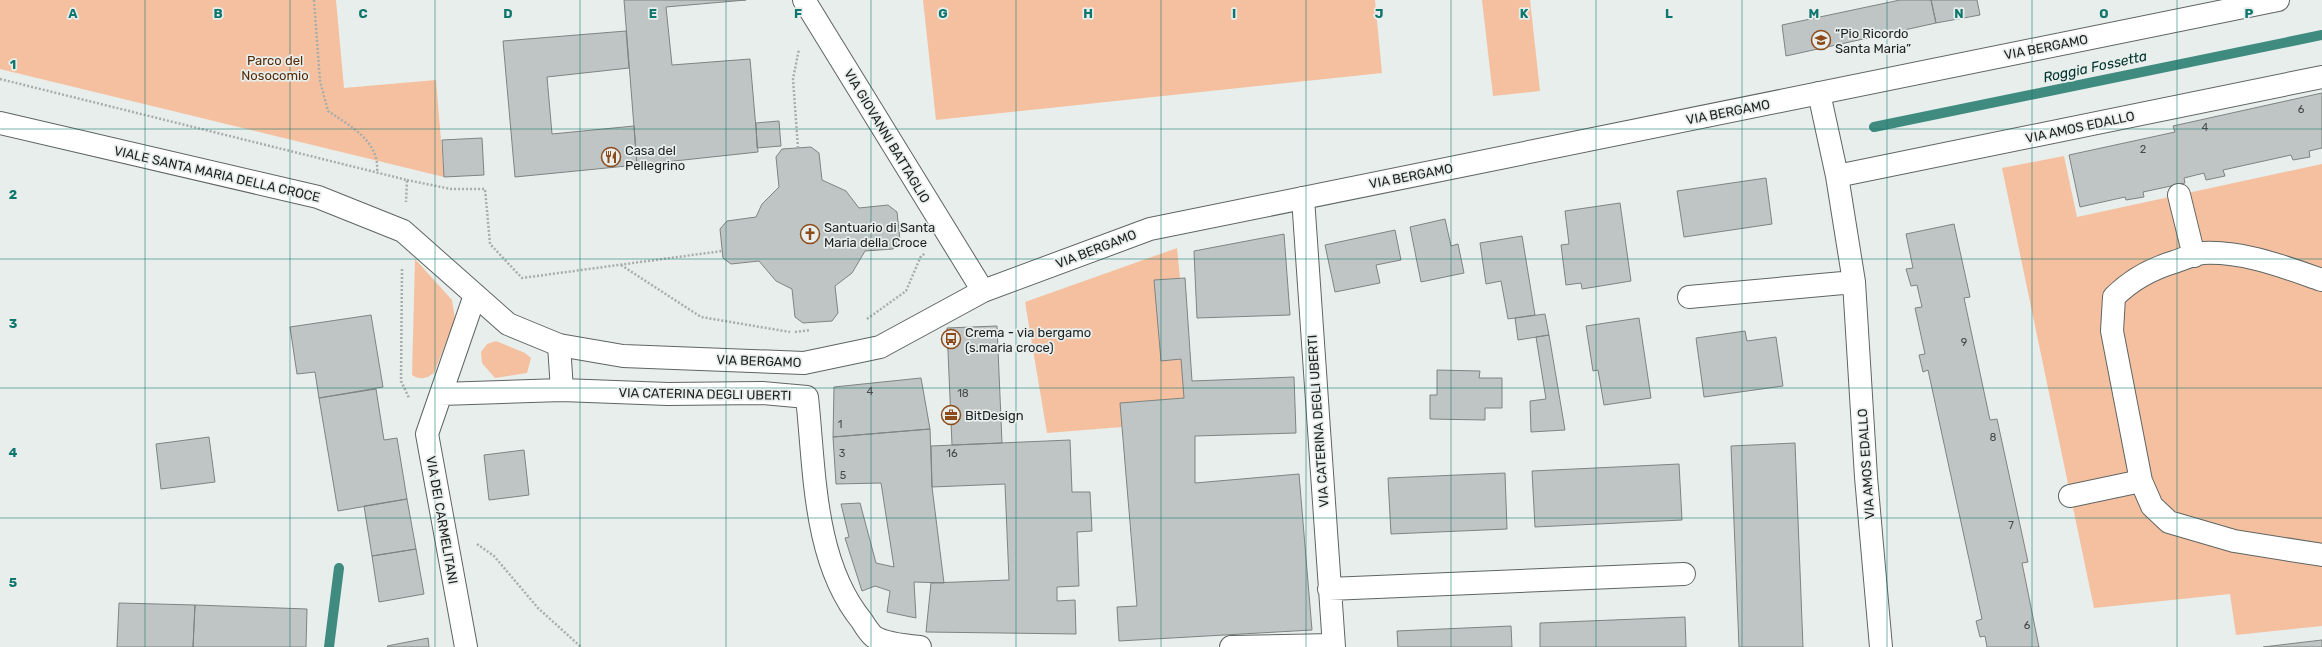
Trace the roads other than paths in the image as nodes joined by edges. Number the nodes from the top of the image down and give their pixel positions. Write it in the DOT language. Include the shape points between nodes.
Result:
graph roads {
  1 [pos="804,0"];
  2 [pos="2278,0"];
  3 [pos="2322,77"];
  4 [pos="1819,93"];
  5 [pos="0,123"];
  6 [pos="1837,176"];
  7 [pos="2179,195"];
  8 [pos="1303,198"];
  9 [pos="2194,256"];
  10 [pos="2322,280"];
  11 [pos="1854,282"];
  12 [pos="983,291"];
  13 [pos="475,295"];
  14 [pos="1689,297"];
  15 [pos="559,345"];
  16 [pos="562,390"];
  17 [pos="441,394"];
  18 [pos="2141,481"];
  19 [pos="2070,496"];
  20 [pos="2322,555"];
  21 [pos="1684,574"];
  22 [pos="1329,589"];
  23 [pos="1334,646"];
  24 [pos="466,647"];
  25 [pos="920,647"];
  26 [pos="1231,647"];
  27 [pos="1881,647"];
  1 -- 12 [label="street, VIA GIOVANNI BATTAGLIO"];
  2 -- 4 [label="street, VIA BERGAMO"];
  3 -- 6 [label="street, VIA AMOS EDALLO"];
  4 -- 6 [label="street, VIA AMOS EDALLO"];
  4 -- 8 [label="street, VIA BERGAMO"];
  5 -- 13 [label="street, VIALE SANTA MARIA DELLA CROCE" via="318,197 403,231"];
  6 -- 11 [label="street, VIA AMOS EDALLO"];
  7 -- 9 [label="street"];
  8 -- 12 [label="street, VIA BERGAMO" via="1150,229"];
  8 -- 22 [label="street, VIA CATERINA DEGLI UBERTI"];
  9 -- 10 [label="street" via="2202,253 2235,254"];
  9 -- 18 [label="street" via="2155,267 2128,283 2114,297 2112,330"];
  11 -- 14 [label="street"];
  11 -- 27 [label="street, VIA AMOS EDALLO" via="1866,477"];
  12 -- 15 [label="street, VIA BERGAMO" via="880,347 804,363 623,356"];
  13 -- 15 [label="street, VIALE SANTA MARIA DELLA CROCE" via="508,324"];
  13 -- 17 [label="street, VIA DEI CARMELITANI"];
  15 -- 16 [label="street"];
  16 -- 17 [label="street"];
  16 -- 25 [label="street, VIA CATERINA DEGLI UBERTI" via="668,394 762,393 806,397 822,531 836,579 849,606 874,636 905,646"];
  17 -- 24 [label="street, VIA DEI CARMELITANI" via="427,434"];
  18 -- 19 [label="street"];
  18 -- 20 [label="street" via="2152,506 2169,522 2234,541"];
  21 -- 22 [label="street"];
  22 -- 23 [label="street, VIA CATERINA DEGLI UBERTI"];
  23 -- 26 [label="street, VIA CATERINA DEGLI UBERTI"];
}
